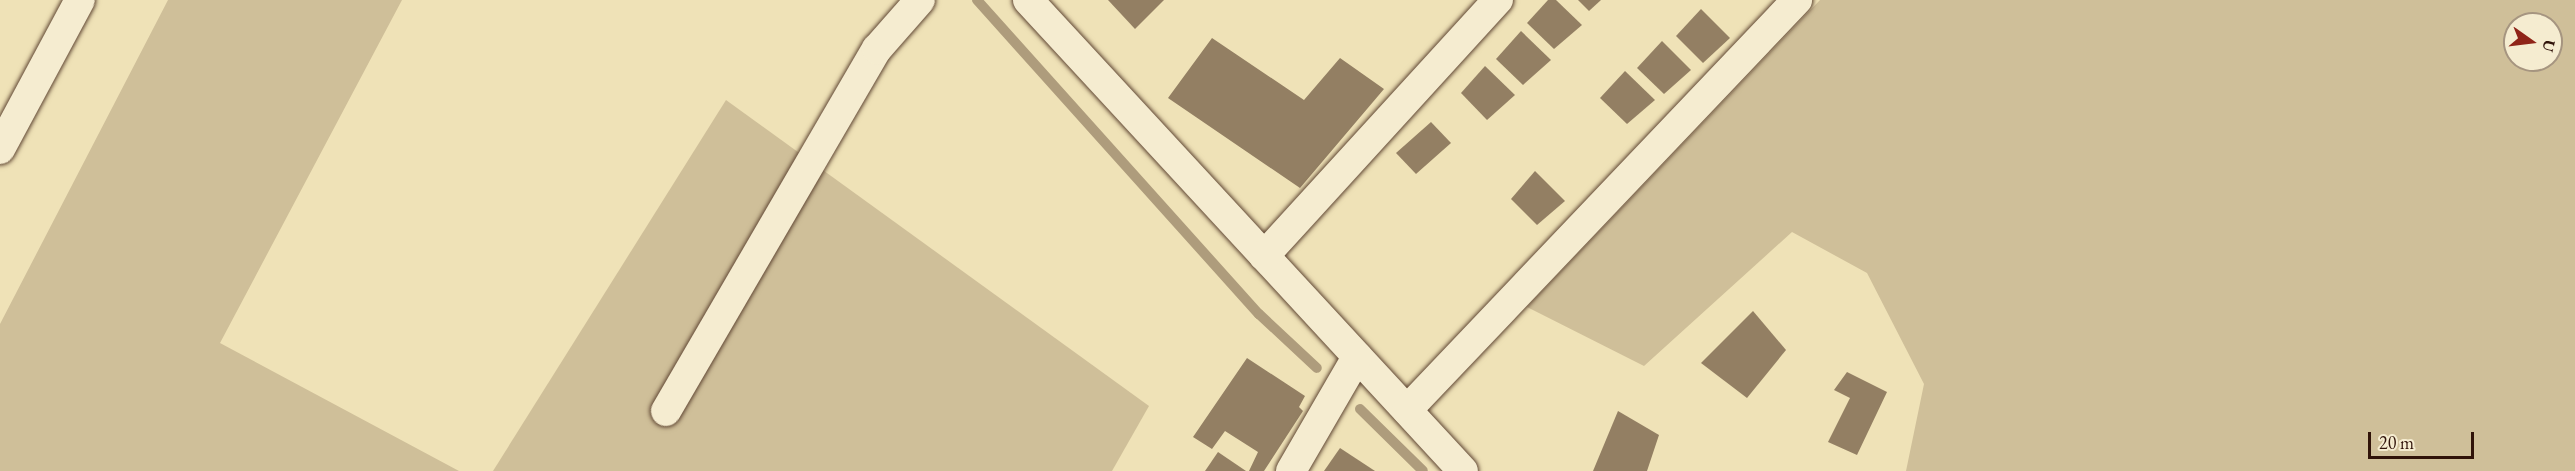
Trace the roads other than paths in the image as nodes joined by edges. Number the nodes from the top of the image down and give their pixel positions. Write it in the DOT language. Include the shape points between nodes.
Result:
graph roads {
  1 [pos="80,0"];
  2 [pos="920,0"];
  3 [pos="1028,0"];
  4 [pos="1498,0"];
  5 [pos="1797,0"];
  6 [pos="0,149"];
  7 [pos="1264,256"];
  8 [pos="1357,357"];
  9 [pos="1407,410"];
  10 [pos="666,411"];
  11 [pos="1291,471"];
  12 [pos="1463,471"];
  1 -- 6 [label="street"];
  2 -- 10 [label="street" via="877,49"];
  3 -- 7 [label="street"];
  4 -- 7 [label="street"];
  5 -- 9 [label="street"];
  7 -- 8 [label="street"];
  8 -- 9 [label="street"];
  8 -- 11 [label="street"];
  9 -- 12 [label="street"];
}
